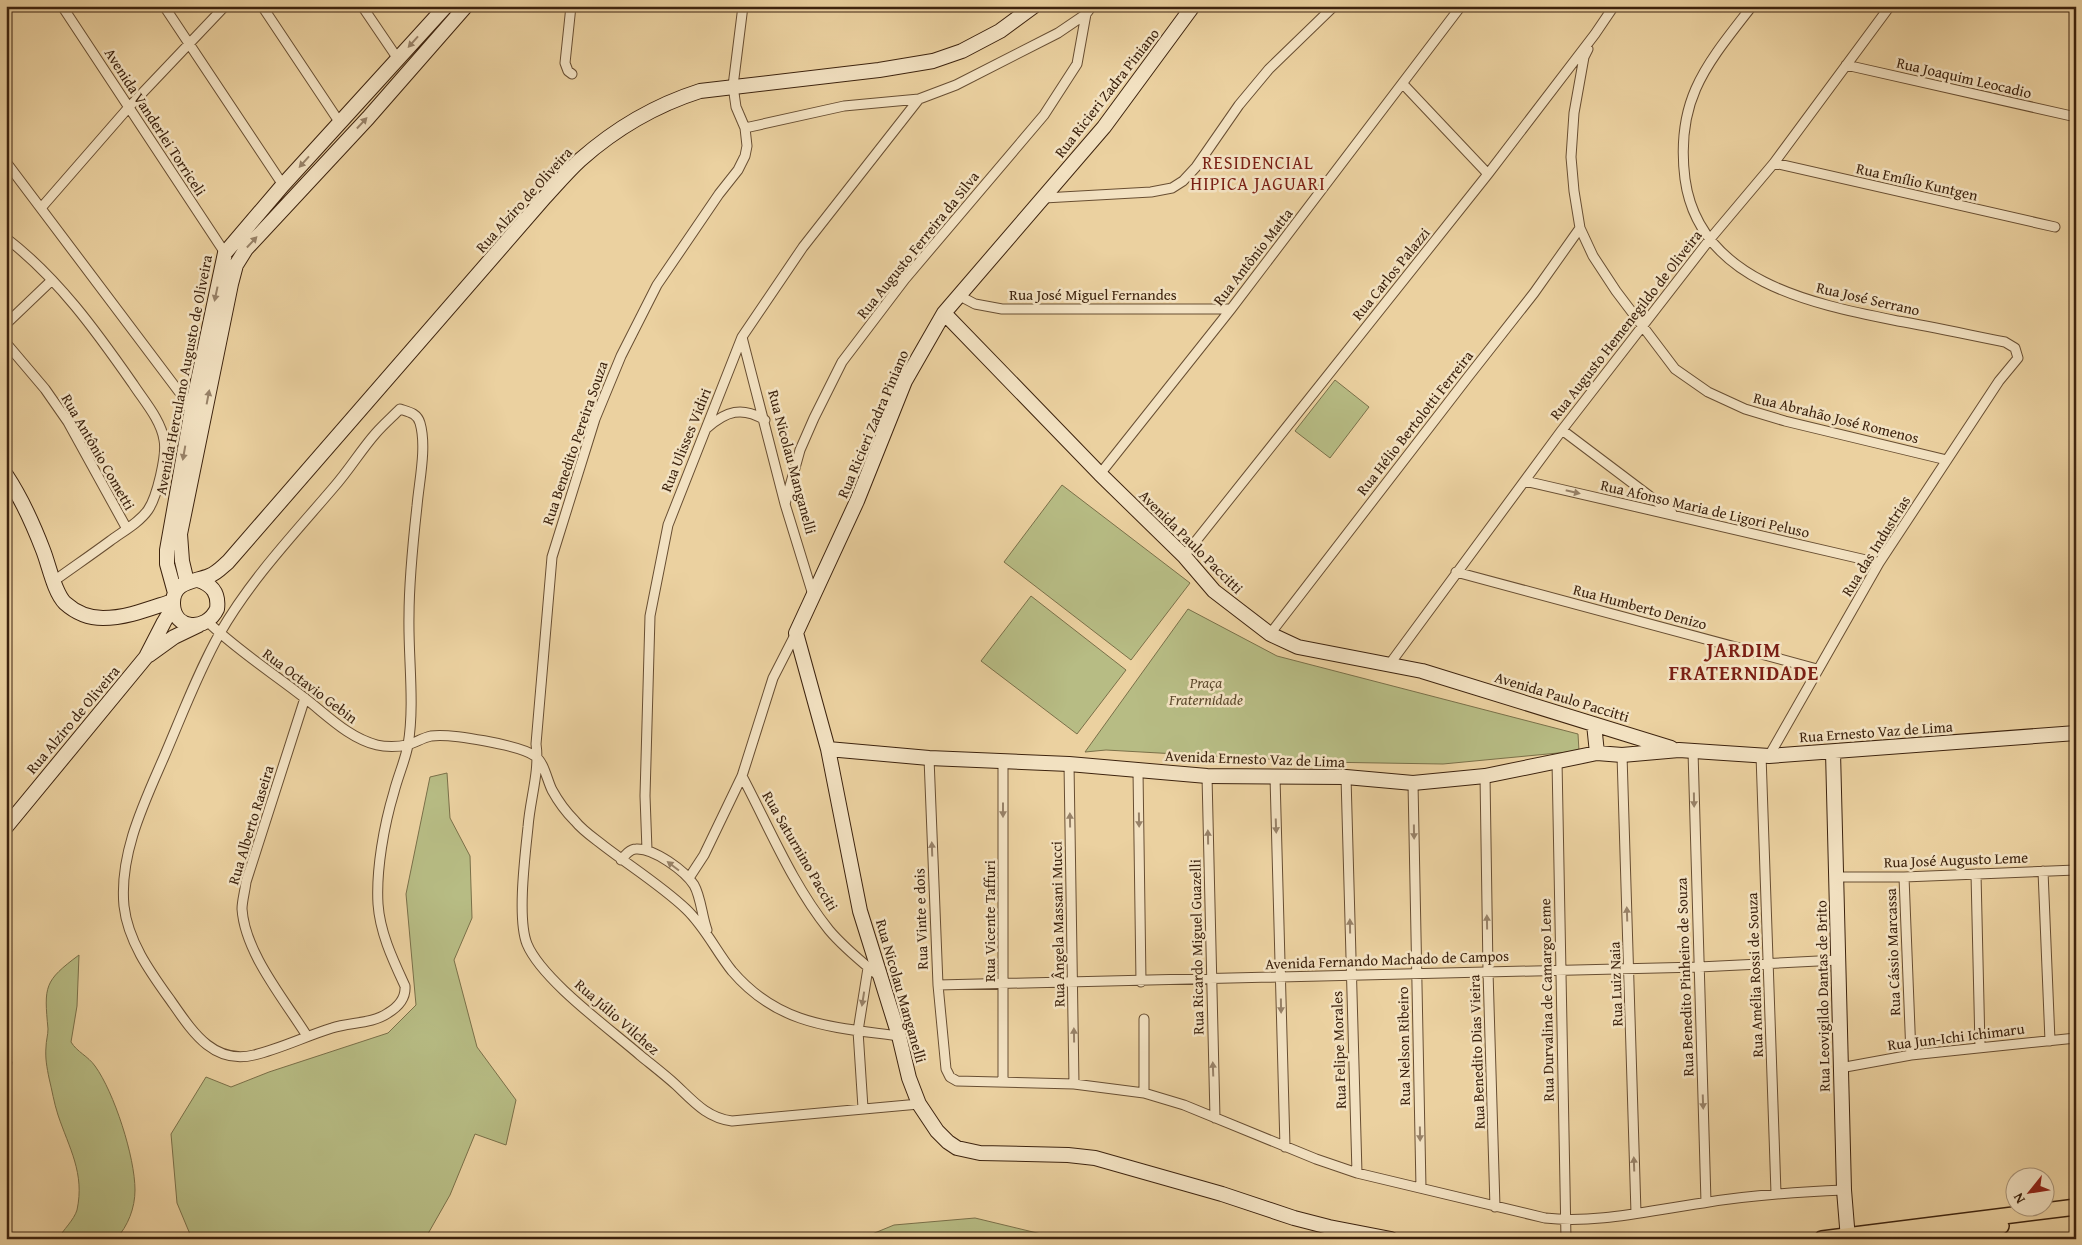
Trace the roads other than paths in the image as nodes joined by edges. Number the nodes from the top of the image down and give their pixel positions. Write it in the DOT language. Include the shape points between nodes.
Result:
graph roads {
  1 [pos="62,6"];
  2 [pos="164,6"];
  3 [pos="225,6"];
  4 [pos="262,6"];
  5 [pos="362,6"];
  6 [pos="446,6"];
  7 [pos="466,6"];
  8 [pos="571,6"];
  9 [pos="743,6"];
  10 [pos="1034,6"];
  11 [pos="1092,6"];
  12 [pos="1193,6"];
  13 [pos="1334,6"];
  14 [pos="1461,6"];
  15 [pos="1614,6"];
  16 [pos="1752,6"];
  17 [pos="1890,6"];
  18 [pos="1086,14"];
  19 [pos="1595,34"];
  20 [pos="190,45"];
  21 [pos="398,59"];
  22 [pos="1846,66"];
  23 [pos="572,74"];
  24 [pos="1403,84"];
  25 [pos="733,86"];
  26 [pos="919,99"];
  27 [pos="129,107"];
  28 [pos="2076,117"];
  29 [pos="340,123"];
  30 [pos="745,128"];
  31 [pos="6,162"];
  32 [pos="1774,163"];
  33 [pos="1488,174"];
  34 [pos="284,185"];
  35 [pos="1044,198"];
  36 [pos="40,208"];
  37 [pos="2055,227"];
  38 [pos="1580,228"];
  39 [pos="6,238"];
  40 [pos="1710,239"];
  41 [pos="225,253"];
  42 [pos="236,265"];
  43 [pos="52,280"];
  44 [pos="958,295"];
  45 [pos="1231,308"];
  46 [pos="944,313"];
  47 [pos="6,324"];
  48 [pos="1642,328"];
  49 [pos="742,337"];
  50 [pos="6,343"];
  51 [pos="2018,358"];
  52 [pos="192,409"];
  53 [pos="765,420"];
  54 [pos="705,429"];
  55 [pos="1562,430"];
  56 [pos="1947,460"];
  57 [pos="1100,474"];
  58 [pos="6,476"];
  59 [pos="1525,482"];
  60 [pos="785,504"];
  61 [pos="1677,516"];
  62 [pos="127,529"];
  63 [pos="1184,556"];
  64 [pos="228,562"];
  65 [pos="1879,563"];
  66 [pos="1456,572"];
  67 [pos="54,581"];
  68 [pos="193,581"];
  69 [pos="813,596"];
  70 [pos="174,601"];
  71 [pos="218,601"];
  72 [pos="203,624"];
  73 [pos="220,633"];
  74 [pos="796,633"];
  75 [pos="1270,634"];
  76 [pos="146,657"];
  77 [pos="1388,665"];
  78 [pos="1817,669"];
  79 [pos="305,698"];
  80 [pos="1594,724"];
  81 [pos="2076,733"];
  82 [pos="408,745"];
  83 [pos="828,749"];
  84 [pos="1678,750"];
  85 [pos="1693,751"];
  86 [pos="1833,752"];
  87 [pos="1597,753"];
  88 [pos="1622,755"];
  89 [pos="1765,756"];
  90 [pos="538,758"];
  91 [pos="929,758"];
  92 [pos="1003,761"];
  93 [pos="1557,761"];
  94 [pos="1068,764"];
  95 [pos="1138,771"];
  96 [pos="742,776"];
  97 [pos="1207,776"];
  98 [pos="1485,776"];
  99 [pos="1275,777"];
  100 [pos="1346,777"];
  101 [pos="1413,783"];
  102 [pos="6,827"];
  103 [pos="647,850"];
  104 [pos="621,860"];
  105 [pos="2076,870"];
  106 [pos="2043,871"];
  107 [pos="1976,874"];
  108 [pos="1837,877"];
  109 [pos="1904,877"];
  110 [pos="689,878"];
  111 [pos="686,910"];
  112 [pos="701,914"];
  113 [pos="524,927"];
  114 [pos="709,938"];
  115 [pos="1838,960"];
  116 [pos="1769,965"];
  117 [pos="1699,967"];
  118 [pos="868,968"];
  119 [pos="1629,968"];
  120 [pos="1560,969"];
  121 [pos="1488,971"];
  122 [pos="1417,974"];
  123 [pos="1351,975"];
  124 [pos="1280,977"];
  125 [pos="882,979"];
  126 [pos="1211,980"];
  127 [pos="1073,982"];
  128 [pos="1142,982"];
  129 [pos="1003,984"];
  130 [pos="938,986"];
  131 [pos="1144,1019"];
  132 [pos="858,1031"];
  133 [pos="307,1036"];
  134 [pos="899,1036"];
  135 [pos="2076,1038"];
  136 [pos="2050,1040"];
  137 [pos="1980,1047"];
  138 [pos="1911,1055"];
  139 [pos="1840,1068"];
  140 [pos="1003,1081"];
  141 [pos="1074,1084"];
  142 [pos="1144,1093"];
  143 [pos="919,1104"];
  144 [pos="863,1108"];
  145 [pos="1215,1118"];
  146 [pos="1284,1147"];
  147 [pos="1357,1173"];
  148 [pos="1421,1188"];
  149 [pos="1844,1190"];
  150 [pos="1776,1193"];
  151 [pos="1706,1202"];
  152 [pos="2076,1206"];
  153 [pos="1495,1207"];
  154 [pos="1636,1213"];
  155 [pos="2076,1217"];
  156 [pos="1565,1220"];
  157 [pos="1847,1237"];
  158 [pos="1391,1239"];
  159 [pos="1566,1239"];
  160 [pos="1822,1239"];
  161 [pos="1906,1239"];
  1 -- 27 [label="street, Avenida Vanderlei Torriceli"];
  2 -- 20 [label="street"];
  3 -- 20 [label="street"];
  4 -- 29 [label="street"];
  5 -- 21 [label="street"];
  6 -- 21 [label="street, Avenida Herculano Augusto de Oliveira, one-way"];
  42 -- 7 [label="street, Avenida Herculano Augusto de Oliveira, one-way" via="246,249 368,118"];
  8 -- 23 [label="street" via="566,63"];
  9 -- 25 [label="street, Rua Benedito Pereira Souza"];
  10 -- 25 [label="street, Rua Alziro de Oliveira" via="1000,31 962,51 933,61"];
  11 -- 18 [label="street"];
  12 -- 35 [label="street, Rua Ricieri Zadra Piniano" via="1104,127"];
  13 -- 35 [label="street" via="1269,69 1239,105 1196,167 1172,188"];
  14 -- 24 [label="street, Rua Antônio Matta"];
  15 -- 19 [label="street, Rua Carlos Palazzi"];
  16 -- 40 [label="street, Rua José Serrano" via="1711,58 1691,94 1684,126 1682,153 1687,193 1694,215"];
  17 -- 22 [label="street, Rua Augusto Hemenegildo de Oliveira"];
  18 -- 26 [label="street" via="1058,33 974,76"];
  18 -- 60 [label="street, Rua Augusto Ferreira da Silva" via="1076,64 1044,115 905,279 842,362 800,450"];
  19 -- 33 [label="street, Rua Carlos Palazzi"];
  19 -- 38 [label="street, Rua Abrahão José Romenos" via="1584,58 1574,113 1571,157"];
  20 -- 27 [label="street"];
  20 -- 34 [label="street"];
  21 -- 29 [label="street, Avenida Herculano Augusto de Oliveira"];
  22 -- 28 [label="street, Rua Joaquim Leocadio"];
  22 -- 32 [label="street, Rua Augusto Hemenegildo de Oliveira"];
  24 -- 33 [label="street"];
  24 -- 45 [label="street, Rua Antônio Matta"];
  25 -- 30 [label="street, Rua Benedito Pereira Souza" via="736,107"];
  25 -- 64 [label="street, Rua Alziro de Oliveira" via="700,91 644,114 580,160 545,196"];
  26 -- 30 [label="street" via="844,106"];
  26 -- 49 [label="street, Rua Ulisses Vidiri" via="803,247"];
  27 -- 36 [label="street"];
  27 -- 41 [label="street, Avenida Vanderlei Torriceli"];
  29 -- 34 [label="street, Avenida Herculano Augusto de Oliveira, one-way"];
  30 -- 90 [label="street, Rua Benedito Pereira Souza" via="747,146 738,170 657,285 621,356 595,419 552,557 536,744"];
  31 -- 36 [label="street"];
  32 -- 37 [label="street, Rua Emílio Kuntgen"];
  32 -- 40 [label="street, Rua Augusto Hemenegildo de Oliveira"];
  33 -- 63 [label="street, Rua Carlos Palazzi"];
  34 -- 41 [label="street, Avenida Herculano Augusto de Oliveira"];
  35 -- 44 [label="street, Rua Ricieri Zadra Piniano"];
  36 -- 52 [label="street"];
  38 -- 48 [label="street, Rua Abrahão José Romenos" via="1593,256"];
  38 -- 75 [label="street, Rua Hélio Bertolotti Ferreira" via="1534,294"];
  39 -- 43 [label="street"];
  40 -- 48 [label="street, Rua Augusto Hemenegildo de Oliveira"];
  40 -- 51 [label="street, Rua José Serrano" via="1738,268 1782,291 1829,307 2005,342 2016,348"];
  41 -- 42 [label="street"];
  41 -- 52 [label="street, Avenida Herculano Augusto de Oliveira, one-way"];
  68 -- 42 [label="street, Avenida Herculano Augusto de Oliveira, one-way" via="182,561 180,534"];
  43 -- 47 [label="street"];
  43 -- 62 [label="street" via="99,336 152,412 162,432 164,454 153,498 148,510"];
  44 -- 45 [label="street, Rua José Miguel Fernandes" via="975,304 1002,309"];
  44 -- 46 [label="street, Rua Ricieri Zadra Piniano"];
  45 -- 57 [label="street, Rua Antônio Matta"];
  46 -- 57 [label="street, Avenida Paulo Paccitti"];
  46 -- 69 [label="street, Rua Ricieri Zadra Piniano" via="906,381 857,501"];
  48 -- 55 [label="street, Rua Augusto Hemenegildo de Oliveira"];
  48 -- 56 [label="street, Rua Abrahão José Romenos" via="1675,368 1708,392 1744,409"];
  49 -- 53 [label="street, Rua Nicolau Manganelli"];
  49 -- 54 [label="street, Rua Ulisses Vidiri"];
  50 -- 62 [label="street, Rua Antônio Cometti" via="46,389 68,422"];
  51 -- 56 [label="street, Rua das Industrias"];
  52 -- 70 [label="street, Avenida Herculano Augusto de Oliveira, one-way" via="167,550"];
  53 -- 54 [label="street" via="741,411 716,420"];
  53 -- 60 [label="street, Rua Nicolau Manganelli"];
  54 -- 103 [label="street, Rua Ulisses Vidiri" via="668,525 650,616 645,796"];
  55 -- 59 [label="street, Rua Augusto Hemenegildo de Oliveira"];
  55 -- 61 [label="street"];
  56 -- 65 [label="street, Rua das Industrias"];
  57 -- 63 [label="street, Avenida Paulo Paccitti"];
  58 -- 67 [label="street" via="28,513"];
  59 -- 61 [label="street, Rua Afonso Maria de Ligori Peluso, one-way"];
  59 -- 66 [label="street, Rua Augusto Hemenegildo de Oliveira"];
  60 -- 69 [label="street, Rua Nicolau Manganelli"];
  61 -- 65 [label="street, Rua Afonso Maria de Ligori Peluso"];
  62 -- 67 [label="street"];
  63 -- 75 [label="street, Avenida Paulo Paccitti" via="1214,592"];
  64 -- 68 [label="street, Rua Alziro de Oliveira" via="214,574"];
  64 -- 71 [label="street, Rua Alziro de Oliveira"];
  65 -- 78 [label="street, Rua das Industrias"];
  66 -- 77 [label="street, Rua Augusto Hemenegildo de Oliveira"];
  66 -- 78 [label="street, Rua Humberto Denizo"];
  67 -- 70 [label="street" via="64,602 85,616 117,617"];
  68 -- 70 [label="street, Rua Alziro de Oliveira" via="180,586"];
  68 -- 71 [label="street" via="212,587"];
  69 -- 74 [label="street, Rua Ricieri Zadra Piniano"];
  70 -- 72 [label="street" via="177,616 183,622"];
  70 -- 76 [label="street, Rua Alziro de Oliveira"];
  71 -- 72 [label="street, Rua Alziro de Oliveira" via="217,609"];
  72 -- 73 [label="street, Rua Octavio Gebin"];
  72 -- 76 [label="street, Rua Alziro de Oliveira" via="174,637"];
  73 -- 79 [label="street, Rua Octavio Gebin"];
  73 -- 82 [label="street" via="245,592 376,433 400,409 413,413 420,422 421,466 408,615"];
  73 -- 133 [label="street" via="135,822 125,875 124,906 133,939 149,971 204,1043 221,1055 240,1058"];
  74 -- 83 [label="street, Rua Nicolau Manganelli"];
  74 -- 96 [label="street, Rua Ricieri Zadra Piniano" via="773,678"];
  75 -- 77 [label="street, Avenida Paulo Paccitti" via="1298,648"];
  76 -- 102 [label="street, Rua Alziro de Oliveira"];
  77 -- 80 [label="street, Avenida Paulo Paccitti" via="1422,671"];
  78 -- 89 [label="street, Rua das Industrias"];
  79 -- 82 [label="street, Rua Octavio Gebin" via="341,728 360,739 378,746"];
  79 -- 133 [label="street, Rua Alberto Raseira" via="246,882 242,908 247,935 258,960"];
  80 -- 84 [label="street, Avenida Paulo Paccitti"];
  80 -- 87 [label="street"];
  81 -- 86 [label="street, Rua Ernesto Vaz de Lima"];
  82 -- 90 [label="street, Rua Octavio Gebin" via="432,736 446,736 508,745"];
  82 -- 133 [label="street" via="385,829 378,904 381,926 406,994 400,1004 386,1015"];
  83 -- 91 [label="street, Avenida Ernesto Vaz de Lima"];
  83 -- 125 [label="street, Rua Nicolau Manganelli" via="860,911"];
  84 -- 85 [label="street, Rua Ernesto Vaz de Lima"];
  84 -- 88 [label="street, Avenida Ernesto Vaz de Lima"];
  85 -- 89 [label="street, Rua Ernesto Vaz de Lima"];
  85 -- 117 [label="street, Rua Benedito Pinheiro de Souza, one-way"];
  86 -- 89 [label="street, Rua Ernesto Vaz de Lima"];
  86 -- 108 [label="street, Rua Leovigildo Dantas de Brito"];
  87 -- 88 [label="street, Avenida Ernesto Vaz de Lima"];
  87 -- 93 [label="street, Avenida Ernesto Vaz de Lima"];
  119 -- 88 [label="street, Rua Luiz Naia, one-way"];
  89 -- 116 [label="street, Rua Amélia Rossi de Souza"];
  90 -- 104 [label="street" via="552,790 575,822"];
  90 -- 113 [label="street, Rua Benedito Pereira Souza" via="526,849"];
  91 -- 92 [label="street, Avenida Ernesto Vaz de Lima"];
  130 -- 91 [label="street, Rua Vinte e dois, one-way"];
  92 -- 94 [label="street, Avenida Ernesto Vaz de Lima"];
  92 -- 129 [label="street, Rua Vicente Taffuri, one-way"];
  93 -- 98 [label="street, Avenida Ernesto Vaz de Lima"];
  93 -- 120 [label="street, Rua Durvalina de Camargo Leme"];
  94 -- 95 [label="street, Avenida Ernesto Vaz de Lima"];
  127 -- 94 [label="street, Rua Ângela Massani Mucci, one-way"];
  95 -- 97 [label="street, Avenida Ernesto Vaz de Lima"];
  95 -- 128 [label="street, one-way"];
  96 -- 110 [label="street, Rua Ricieri Zadra Piniano" via="701,862"];
  96 -- 118 [label="street, Rua Saturnino Pacciti" via="811,903 849,952"];
  97 -- 99 [label="street, Avenida Ernesto Vaz de Lima"];
  126 -- 97 [label="street, Rua Ricardo Miguel Guazelli, one-way"];
  98 -- 101 [label="street, Avenida Ernesto Vaz de Lima"];
  121 -- 98 [label="street, Rua Benedito Dias Vieira, one-way"];
  99 -- 100 [label="street, Avenida Ernesto Vaz de Lima"];
  99 -- 124 [label="street, one-way"];
  100 -- 101 [label="street, Avenida Ernesto Vaz de Lima"];
  123 -- 100 [label="street, Rua Felipe Morales, one-way"];
  101 -- 122 [label="street, Rua Nelson Ribeiro, one-way"];
  103 -- 104 [label="street" via="631,850"];
  110 -- 103 [label="street, one-way"];
  104 -- 111 [label="street"];
  105 -- 106 [label="street, Rua José Augusto Leme"];
  106 -- 107 [label="street, Rua José Augusto Leme"];
  106 -- 136 [label="street"];
  107 -- 109 [label="street, Rua José Augusto Leme"];
  107 -- 137 [label="street"];
  108 -- 109 [label="street, Rua José Augusto Leme"];
  108 -- 115 [label="street, Rua Leovigildo Dantas de Brito"];
  109 -- 138 [label="street, Rua Cássio Marcassa"];
  110 -- 112 [label="street" via="697,892"];
  111 -- 112 [label="street"];
  111 -- 114 [label="street"];
  112 -- 114 [label="street"];
  113 -- 144 [label="street, Rua Júlio Vilchez" via="534,956 558,985 710,1115 732,1121"];
  114 -- 132 [label="street" via="732,971 771,1005 813,1024"];
  115 -- 116 [label="street, Avenida Fernando Machado de Campos"];
  115 -- 139 [label="street, Rua Leovigildo Dantas de Brito"];
  116 -- 117 [label="street, Avenida Fernando Machado de Campos"];
  116 -- 150 [label="street, Rua Amélia Rossi de Souza"];
  117 -- 119 [label="street, Avenida Fernando Machado de Campos"];
  117 -- 151 [label="street, Rua Benedito Pinheiro de Souza, one-way"];
  118 -- 125 [label="street, Rua Saturnino Pacciti"];
  118 -- 132 [label="street, one-way"];
  119 -- 120 [label="street, Avenida Fernando Machado de Campos"];
  154 -- 119 [label="street, Rua Luiz Naia, one-way"];
  120 -- 121 [label="street, Avenida Fernando Machado de Campos"];
  120 -- 156 [label="street, Rua Durvalina de Camargo Leme"];
  121 -- 122 [label="street, Avenida Fernando Machado de Campos"];
  121 -- 153 [label="street, Rua Benedito Dias Vieira"];
  122 -- 123 [label="street, Avenida Fernando Machado de Campos"];
  122 -- 148 [label="street, Rua Nelson Ribeiro, one-way"];
  123 -- 124 [label="street, Avenida Fernando Machado de Campos"];
  123 -- 147 [label="street, Rua Felipe Morales"];
  124 -- 126 [label="street, Avenida Fernando Machado de Campos"];
  124 -- 146 [label="street, one-way"];
  125 -- 134 [label="street, Rua Nicolau Manganelli"];
  126 -- 128 [label="street, Avenida Fernando Machado de Campos"];
  145 -- 126 [label="street, Rua Ricardo Miguel Guazelli, one-way"];
  127 -- 128 [label="street, Avenida Fernando Machado de Campos"];
  127 -- 129 [label="street, Avenida Fernando Machado de Campos"];
  141 -- 127 [label="street, Rua Ângela Massani Mucci, one-way"];
  129 -- 130 [label="street, Avenida Fernando Machado de Campos"];
  129 -- 140 [label="street, Rua Vicente Taffuri"];
  130 -- 140 [label="street, Rua Vinte e dois" via="950,1077 969,1083"];
  131 -- 142 [label="street"];
  132 -- 134 [label="street"];
  132 -- 144 [label="street"];
  134 -- 143 [label="street, Rua Nicolau Manganelli"];
  135 -- 136 [label="street, Rua Jun-Ichi Ichimaru"];
  136 -- 137 [label="street, Rua Jun-Ichi Ichimaru"];
  137 -- 138 [label="street, Rua Jun-Ichi Ichimaru"];
  138 -- 139 [label="street, Rua Jun-Ichi Ichimaru"];
  139 -- 149 [label="street, Rua Leovigildo Dantas de Brito"];
  140 -- 141 [label="street"];
  141 -- 142 [label="street"];
  142 -- 145 [label="street"];
  143 -- 144 [label="street"];
  143 -- 158 [label="street, Rua Nicolau Manganelli" via="948,1142 968,1151 1095,1158 1294,1218"];
  145 -- 146 [label="street"];
  146 -- 147 [label="street"];
  147 -- 148 [label="street"];
  148 -- 153 [label="street"];
  149 -- 150 [label="street"];
  149 -- 157 [label="street, Rua Leovigildo Dantas de Brito"];
  150 -- 151 [label="street"];
  151 -- 154 [label="street"];
  152 -- 157 [label="main road"];
  153 -- 156 [label="street"];
  154 -- 156 [label="street"];
  155 -- 161 [label="main road"];
  156 -- 159 [label="street, Rua Durvalina de Camargo Leme"];
  157 -- 160 [label="main road"];
}
